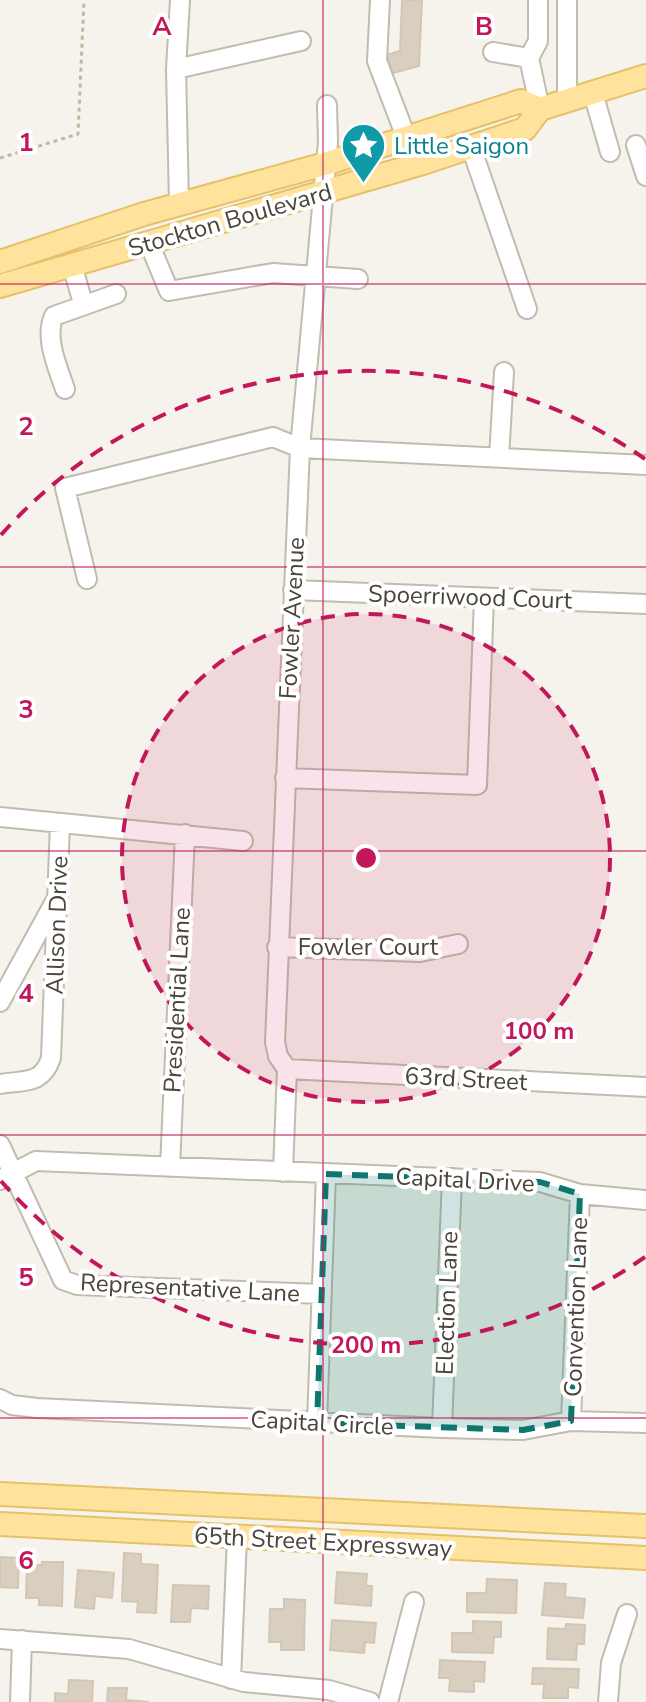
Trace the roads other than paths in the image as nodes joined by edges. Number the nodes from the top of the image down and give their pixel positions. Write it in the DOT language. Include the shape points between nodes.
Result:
graph roads {
  1 [pos="180,0"];
  2 [pos="380,0"];
  3 [pos="538,0"];
  4 [pos="567,0"];
  5 [pos="301,41"];
  6 [pos="493,52"];
  7 [pos="529,58"];
  8 [pos="176,69"];
  9 [pos="646,76"];
  10 [pos="593,93"];
  11 [pos="567,100"];
  12 [pos="327,105"];
  13 [pos="540,109"];
  14 [pos="406,137"];
  15 [pos="636,145"];
  16 [pos="471,147"];
  17 [pos="610,152"];
  18 [pos="325,164"];
  19 [pos="646,176"];
  20 [pos="322,195"];
  21 [pos="179,204"];
  22 [pos="190,232"];
  23 [pos="149,243"];
  24 [pos="0,262"];
  25 [pos="72,265"];
  26 [pos="316,278"];
  27 [pos="358,279"];
  28 [pos="0,286"];
  29 [pos="116,294"];
  30 [pos="83,303"];
  31 [pos="527,309"];
  32 [pos="504,372"];
  33 [pos="65,389"];
  34 [pos="300,448"];
  35 [pos="499,458"];
  36 [pos="646,465"];
  37 [pos="87,579"];
  38 [pos="293,590"];
  39 [pos="484,598"];
  40 [pos="646,604"];
  41 [pos="285,778"];
  42 [pos="0,817"];
  43 [pos="60,823"];
  44 [pos="185,834"];
  45 [pos="243,841"];
  46 [pos="60,892"];
  47 [pos="458,944"];
  48 [pos="277,947"];
  49 [pos="0,1002"];
  50 [pos="287,1069"];
  51 [pos="0,1084"];
  52 [pos="646,1087"];
  53 [pos="0,1145"];
  54 [pos="170,1167"];
  55 [pos="283,1172"];
  56 [pos="326,1174"];
  57 [pos="7,1177"];
  58 [pos="452,1178"];
  59 [pos="580,1194"];
  60 [pos="646,1200"];
  61 [pos="322,1294"];
  62 [pos="0,1399"];
  63 [pos="571,1421"];
  64 [pos="317,1423"];
  65 [pos="646,1423"];
  66 [pos="442,1428"];
  67 [pos="0,1494"];
  68 [pos="0,1524"];
  69 [pos="646,1526"];
  70 [pos="237,1537"];
  71 [pos="646,1558"];
  72 [pos="414,1602"];
  73 [pos="627,1614"];
  74 [pos="0,1639"];
  75 [pos="22,1640"];
  76 [pos="231,1679"];
  77 [pos="20,1702"];
  78 [pos="370,1702"];
  79 [pos="388,1702"];
  80 [pos="608,1702"];
  1 -- 8 [label="street"];
  2 -- 14 [label="street" via="377,61"];
  3 -- 7 [label="street" via="538,41"];
  4 -- 11 [label="street"];
  5 -- 8 [label="street"];
  6 -- 7 [label="street"];
  7 -- 13 [label="street"];
  8 -- 21 [label="street"];
  9 -- 10 [label="main road, Stockton Boulevard"];
  10 -- 11 [label="main road, Stockton Boulevard"];
  10 -- 17 [label="street"];
  11 -- 13 [label="main road, Stockton Boulevard"];
  12 -- 18 [label="street, Fowler Avenue"];
  13 -- 14 [label="main road, Stockton Boulevard" via="521,101"];
  13 -- 16 [label="main road, Stockton Boulevard" via="525,129"];
  14 -- 18 [label="main road, Stockton Boulevard"];
  15 -- 19 [label="street"];
  16 -- 20 [label="main road, Stockton Boulevard"];
  16 -- 31 [label="street"];
  18 -- 20 [label="street, Fowler Avenue"];
  18 -- 21 [label="main road, Stockton Boulevard"];
  20 -- 22 [label="main road, Stockton Boulevard"];
  20 -- 26 [label="street, Fowler Avenue"];
  21 -- 22 [label="main road"];
  21 -- 24 [label="main road, Stockton Boulevard"];
  22 -- 23 [label="main road, Stockton Boulevard"];
  23 -- 25 [label="main road, Stockton Boulevard"];
  23 -- 26 [label="street" via="169,291 273,273"];
  25 -- 28 [label="main road, Stockton Boulevard"];
  25 -- 30 [label="street"];
  26 -- 27 [label="street"];
  26 -- 34 [label="street, Fowler Avenue"];
  29 -- 30 [label="street"];
  30 -- 33 [label="street" via="54,316 50,325"];
  32 -- 35 [label="street"];
  34 -- 35 [label="street"];
  34 -- 37 [label="street" via="273,437 65,488"];
  34 -- 38 [label="street, Fowler Avenue"];
  35 -- 36 [label="street"];
  38 -- 39 [label="street, Spoerriwood Court"];
  38 -- 41 [label="street, Fowler Avenue"];
  39 -- 40 [label="street, Spoerriwood Court"];
  39 -- 41 [label="street" via="477,785"];
  41 -- 48 [label="street, Fowler Avenue"];
  42 -- 43 [label="street"];
  43 -- 44 [label="street"];
  43 -- 46 [label="street, Allison Drive"];
  44 -- 45 [label="street"];
  44 -- 54 [label="street, Presidential Lane"];
  46 -- 49 [label="street"];
  46 -- 51 [label="street, Allison Drive" via="51,1058 46,1073 33,1081"];
  47 -- 48 [label="street, Fowler Court" via="420,952"];
  48 -- 50 [label="street, Fowler Avenue" via="275,1042"];
  50 -- 52 [label="street, 63rd Street"];
  50 -- 55 [label="street"];
  53 -- 57 [label="street, Representative Lane"];
  54 -- 55 [label="street, Capital Drive"];
  54 -- 57 [label="street, Capital Drive" via="36,1161"];
  55 -- 56 [label="street, Capital Drive"];
  56 -- 58 [label="street, Capital Drive"];
  56 -- 61 [label="street"];
  57 -- 61 [label="street, Representative Lane" via="63,1280 77,1285"];
  58 -- 59 [label="street, Capital Drive" via="540,1182"];
  58 -- 66 [label="street, Election Lane"];
  59 -- 60 [label="street, Capital Drive"];
  59 -- 63 [label="street, Convention Lane"];
  61 -- 64 [label="street"];
  62 -- 64 [label="street, Capital Circle" via="37,1408"];
  63 -- 65 [label="street, Capital Circle"];
  63 -- 66 [label="street, Capital Circle" via="523,1430"];
  64 -- 66 [label="street, Capital Circle"];
  67 -- 69 [label="main road, 65th Street Expressway"];
  68 -- 70 [label="main road, 65th Street Expressway"];
  70 -- 71 [label="main road, 65th Street Expressway"];
  70 -- 76 [label="street"];
  72 -- 79 [label="street"];
  73 -- 80 [label="street" via="611,1663"];
  74 -- 75 [label="street"];
  75 -- 76 [label="street" via="129,1649"];
  75 -- 77 [label="street"];
  76 -- 78 [label="street" via="329,1690"];
}
